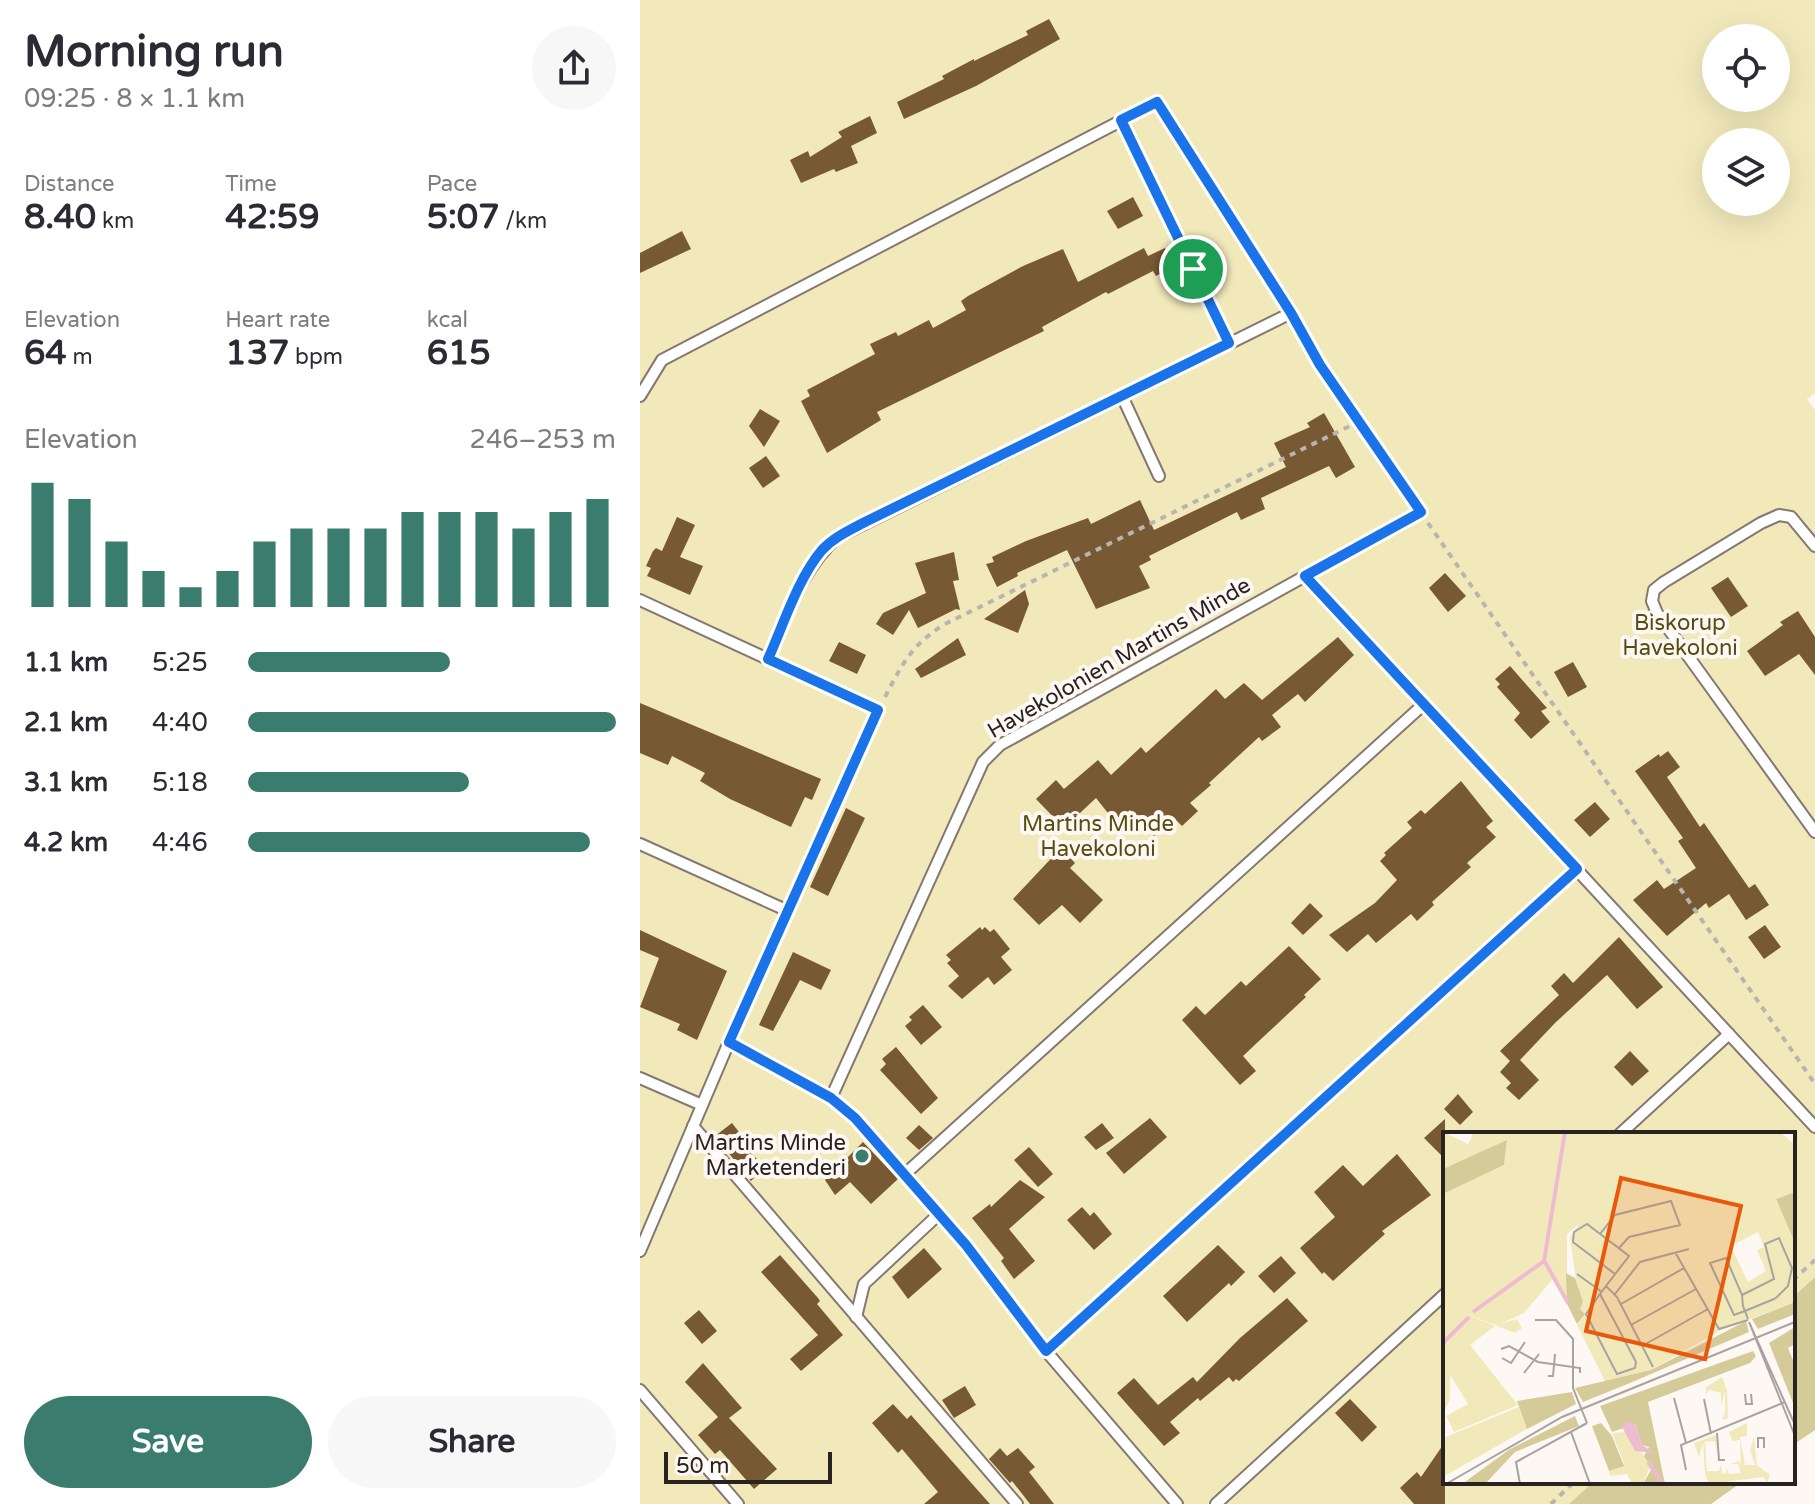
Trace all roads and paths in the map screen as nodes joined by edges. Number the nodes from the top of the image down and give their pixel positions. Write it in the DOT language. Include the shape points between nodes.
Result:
graph roads {
  1 [pos="1121,120"];
  2 [pos="1291,313"];
  3 [pos="1229,343"];
  4 [pos="640,396"];
  5 [pos="1122,396"];
  6 [pos="1358,422"];
  7 [pos="1159,476"];
  8 [pos="1421,512"];
  9 [pos="1815,546"];
  10 [pos="1305,576"];
  11 [pos="640,600"];
  12 [pos="768,659"];
  13 [pos="1424,704"];
  14 [pos="878,710"];
  15 [pos="1815,832"];
  16 [pos="640,844"];
  17 [pos="1577,869"];
  18 [pos="786,910"];
  19 [pos="1729,1034"];
  20 [pos="729,1042"];
  21 [pos="640,1078"];
  22 [pos="1815,1084"];
  23 [pos="831,1098"];
  24 [pos="702,1105"];
  25 [pos="693,1126"];
  26 [pos="1815,1127"];
  27 [pos="1622,1132"];
  28 [pos="905,1174"];
  29 [pos="939,1214"];
  30 [pos="640,1251"];
  31 [pos="1815,1260"];
  32 [pos="1795,1278"];
  33 [pos="1443,1296"];
  34 [pos="856,1317"];
  35 [pos="1046,1351"];
  36 [pos="640,1390"];
  37 [pos="1572,1484"];
  38 [pos="738,1504"];
  39 [pos="1017,1504"];
  40 [pos="1177,1504"];
  41 [pos="1216,1504"];
  42 [pos="1551,1504"];
  1 -- 2 [label="lane" via="1157,102"];
  1 -- 3 [label="path"];
  1 -- 4 [label="lane" via="662,360"];
  2 -- 3 [label="lane"];
  2 -- 6 [label="path"];
  3 -- 5 [label="lane"];
  5 -- 7 [label="lane"];
  5 -- 12 [label="lane" via="838,537 808,573"];
  6 -- 8 [label="path"];
  6 -- 14 [label="path" via="943,625 908,654"];
  8 -- 10 [label="lane, Havekolonien Martins Minde"];
  8 -- 22 [label="path"];
  9 -- 15 [label="lane" via="1791,517 1779,515 1664,582 1654,590 1652,601"];
  10 -- 13 [label="lane"];
  10 -- 23 [label="lane, Havekolonien Martins Minde" via="1000,745 983,762"];
  11 -- 12 [label="lane"];
  12 -- 14 [label="lane"];
  13 -- 17 [label="lane"];
  13 -- 28 [label="lane"];
  14 -- 18 [label="lane"];
  16 -- 18 [label="lane"];
  17 -- 19 [label="lane"];
  17 -- 35 [label="lane"];
  18 -- 20 [label="lane"];
  19 -- 26 [label="lane"];
  19 -- 27 [label="lane"];
  20 -- 23 [label="lane"];
  20 -- 24 [label="lane"];
  21 -- 24 [label="lane"];
  23 -- 28 [label="lane"];
  24 -- 25 [label="lane"];
  25 -- 30 [label="lane"];
  25 -- 34 [label="lane"];
  28 -- 29 [label="lane"];
  29 -- 34 [label="lane" via="864,1284"];
  29 -- 35 [label="lane"];
  31 -- 32 [label="path"];
  33 -- 41 [label="lane"];
  34 -- 39 [label="lane"];
  35 -- 40 [label="lane"];
  36 -- 38 [label="lane"];
  37 -- 42 [label="path"];
}
